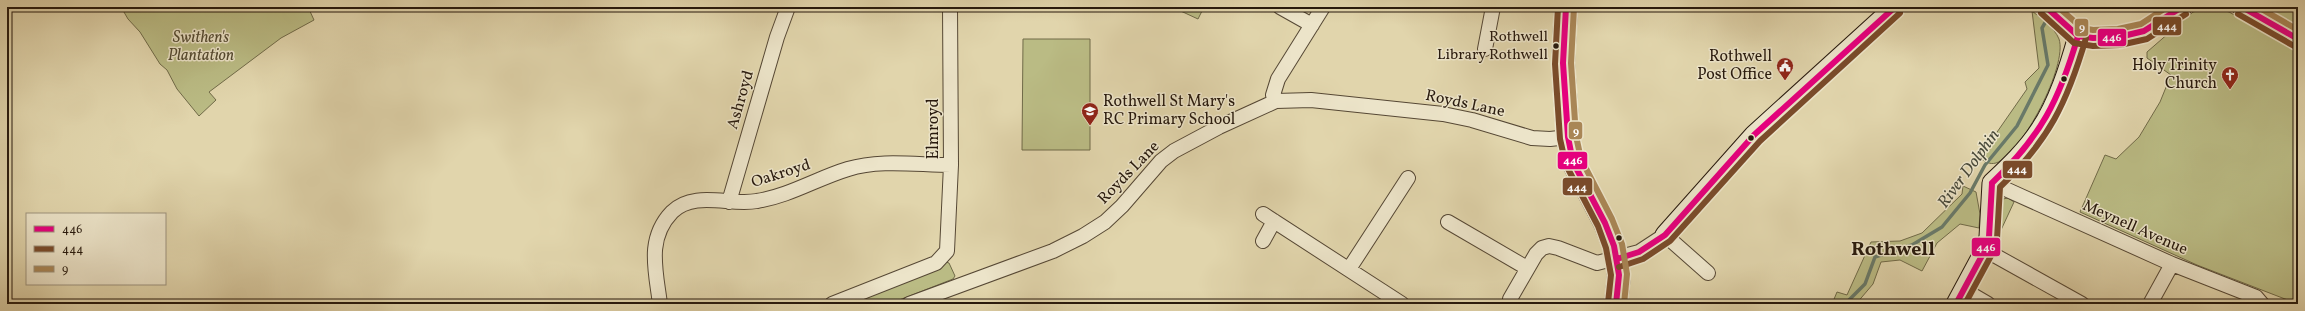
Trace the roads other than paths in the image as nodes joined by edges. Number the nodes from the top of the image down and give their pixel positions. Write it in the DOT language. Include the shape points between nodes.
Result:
graph roads {
  1 [pos="788,7"];
  2 [pos="950,7"];
  3 [pos="1280,7"];
  4 [pos="1323,7"];
  5 [pos="1493,7"];
  6 [pos="1566,7"];
  7 [pos="1895,7"];
  8 [pos="2182,7"];
  9 [pos="2242,7"];
  10 [pos="2052,13"];
  11 [pos="1312,25"];
  12 [pos="2078,36"];
  13 [pos="2298,39"];
  14 [pos="1485,50"];
  15 [pos="1276,101"];
  16 [pos="1568,137"];
  17 [pos="951,165"];
  18 [pos="1408,178"];
  19 [pos="1992,183"];
  20 [pos="729,202"];
  21 [pos="1448,222"];
  22 [pos="1665,235"];
  23 [pos="1263,241"];
  24 [pos="1985,250"];
  25 [pos="1617,259"];
  26 [pos="2172,264"];
  27 [pos="1527,268"];
  28 [pos="1349,269"];
  29 [pos="1708,273"];
  30 [pos="1960,297"];
  31 [pos="1510,299"];
  32 [pos="660,304"];
  33 [pos="832,304"];
  34 [pos="909,304"];
  35 [pos="1402,304"];
  36 [pos="1616,304"];
  37 [pos="1988,304"];
  38 [pos="2082,304"];
  39 [pos="2150,304"];
  40 [pos="2262,304"];
  1 -- 20 [label="street, Ashroyd"];
  2 -- 17 [label="street, Elmroyd"];
  3 -- 11 [label="street"];
  4 -- 11 [label="street"];
  5 -- 14 [label="street"];
  6 -- 16 [label="main road" via="1563,63"];
  7 -- 22 [label="street" via="1754,135"];
  8 -- 12 [label="street" via="2144,31 2125,36"];
  9 -- 13 [label="street"];
  10 -- 12 [label="street"];
  11 -- 15 [label="street" via="1278,78 1273,95"];
  12 -- 19 [label="street" via="2058,95 2040,130"];
  15 -- 16 [label="street, Royds Lane" via="1311,100 1443,114 1532,138"];
  15 -- 34 [label="street, Royds Lane" via="1174,151 1161,161 1105,222 1083,236 1053,251"];
  16 -- 25 [label="main road" via="1573,162 1605,223"];
  17 -- 20 [label="street, Oakroyd" via="886,164 849,168 772,198"];
  17 -- 33 [label="street, Elmroyd" via="947,251 936,263"];
  18 -- 28 [label="street"];
  19 -- 24 [label="street" via="1989,237"];
  19 -- 26 [label="street, Meynell Avenue"];
  20 -- 32 [label="street, Oakroyd" via="691,202 673,211 661,228 654,248"];
  21 -- 27 [label="street"];
  22 -- 25 [label="street" via="1639,252"];
  22 -- 29 [label="street"];
  23 -- 28 [label="street" via="1269,218"];
  24 -- 30 [label="street"];
  24 -- 38 [label="street"];
  25 -- 27 [label="street" via="1597,263 1564,249 1549,246 1536,254"];
  25 -- 36 [label="main road" via="1620,275"];
  26 -- 39 [label="street"];
  26 -- 40 [label="street, Meynell Avenue" via="2256,297"];
  27 -- 31 [label="street"];
  28 -- 35 [label="street"];
  30 -- 37 [label="street"];
}
